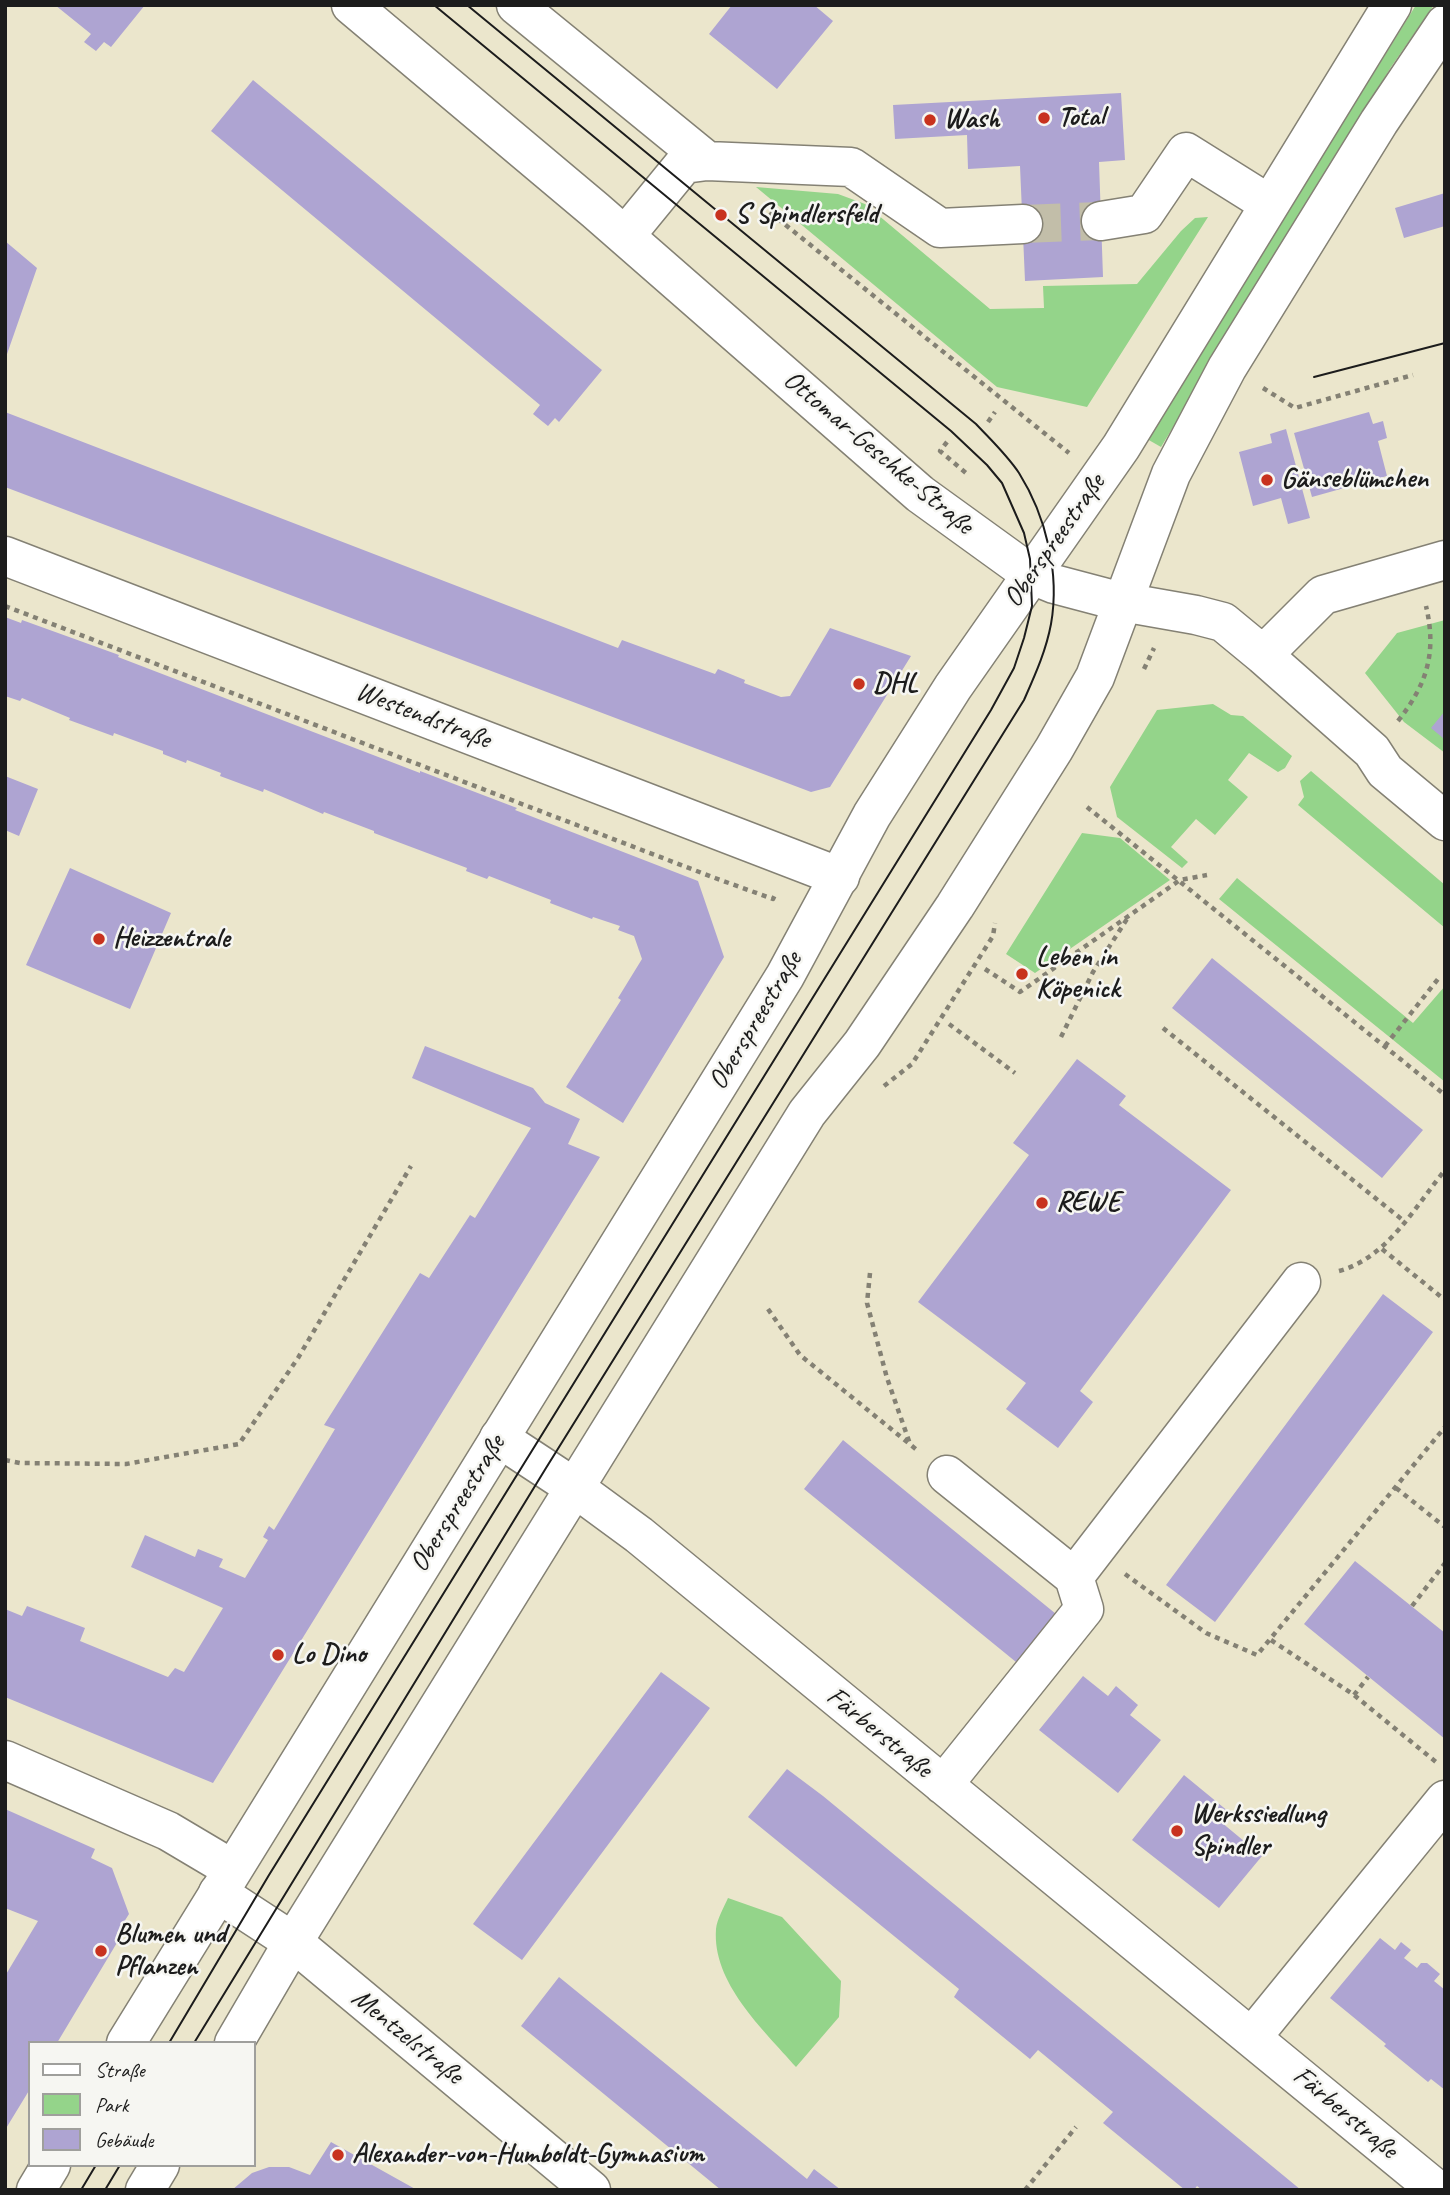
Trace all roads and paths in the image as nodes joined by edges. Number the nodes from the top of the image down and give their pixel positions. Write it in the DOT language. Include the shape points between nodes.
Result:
graph roads {
  1 [pos="351,5"];
  2 [pos="516,5"];
  3 [pos="1392,5"];
  4 [pos="1445,24"];
  5 [pos="707,161"];
  6 [pos="760,204"];
  7 [pos="1269,204"];
  8 [pos="1101,222"];
  9 [pos="1023,224"];
  10 [pos="625,236"];
  11 [pos="1413,375"];
  12 [pos="1263,388"];
  13 [pos="995,412"];
  14 [pos="988,422"];
  15 [pos="947,442"];
  16 [pos="1077,459"];
  17 [pos="975,481"];
  18 [pos="5,556"];
  19 [pos="1431,564"];
  20 [pos="1032,575"];
  21 [pos="1122,602"];
  22 [pos="5,606"];
  23 [pos="1263,654"];
  24 [pos="1372,751"];
  25 [pos="1087,807"];
  26 [pos="1445,821"];
  27 [pos="1207,875"];
  28 [pos="840,877"];
  29 [pos="1180,880"];
  30 [pos="773,900"];
  31 [pos="1129,916"];
  32 [pos="985,969"];
  33 [pos="1438,979"];
  34 [pos="949,1024"];
  35 [pos="1163,1028"];
  36 [pos="1061,1037"];
  37 [pos="1385,1046"];
  38 [pos="1015,1073"];
  39 [pos="1445,1095"];
  40 [pos="411,1166"];
  41 [pos="1445,1170"];
  42 [pos="1404,1221"];
  43 [pos="1382,1249"];
  44 [pos="870,1273"];
  45 [pos="1301,1282"];
  46 [pos="1445,1300"];
  47 [pos="768,1309"];
  48 [pos="1445,1427"];
  49 [pos="499,1438"];
  50 [pos="909,1444"];
  51 [pos="5,1460"];
  52 [pos="947,1475"];
  53 [pos="575,1488"];
  54 [pos="1396,1488"];
  55 [pos="1445,1527"];
  56 [pos="1445,1563"];
  57 [pos="1074,1577"];
  58 [pos="1412,1606"];
  59 [pos="1270,1640"];
  60 [pos="1368,1677"];
  61 [pos="1354,1695"];
  62 [pos="5,1760"];
  63 [pos="1445,1769"];
  64 [pos="943,1785"];
  65 [pos="1445,1800"];
  66 [pos="225,1881"];
  67 [pos="293,1942"];
  68 [pos="1252,2037"];
  69 [pos="127,2041"];
  70 [pos="235,2041"];
  71 [pos="1076,2127"];
  72 [pos="50,2167"];
  73 [pos="159,2167"];
  74 [pos="36,2190"];
  75 [pos="145,2190"];
  76 [pos="591,2190"];
  77 [pos="1025,2190"];
  78 [pos="1437,2190"];
  1 -- 10 [label="main road, Ottomar-Geschke-Straße"];
  2 -- 5 [label="main road"];
  3 -- 7 [label="main road, Oberspreestraße"];
  4 -- 21 [label="main road" via="1227,368 1171,474"];
  5 -- 9 [label="main road" via="851,167 940,228"];
  5 -- 10 [label="main road" via="684,164"];
  6 -- 16 [label="path"];
  7 -- 8 [label="main road" via="1186,152 1144,214"];
  7 -- 20 [label="main road, Oberspreestraße" via="1121,447"];
  10 -- 20 [label="main road, Ottomar-Geschke-Straße" via="920,494"];
  11 -- 12 [label="path" via="1295,408"];
  13 -- 14 [label="path"];
  15 -- 17 [label="path" via="940,451"];
  18 -- 28 [label="main road, Westendstraße"];
  19 -- 23 [label="main road" via="1323,595"];
  19 -- 24 [label="path" via="1431,656 1424,680 1414,701"];
  20 -- 21 [label="main road, Ottomar-Geschke-Straße"];
  20 -- 28 [label="main road, Oberspreestraße" via="938,710 855,844"];
  21 -- 23 [label="main road, Ottomar-Geschke-Straße" via="1223,622"];
  21 -- 53 [label="main road" via="1095,677 1042,770 862,1044 807,1113"];
  22 -- 30 [label="path"];
  23 -- 24 [label="main road, Ottomar-Geschke-Straße"];
  24 -- 26 [label="main road, Ottomar-Geschke-Straße" via="1385,771"];
  25 -- 29 [label="path"];
  27 -- 29 [label="path"];
  28 -- 49 [label="main road, Oberspreestraße" via="785,976"];
  29 -- 31 [label="path"];
  29 -- 37 [label="path"];
  31 -- 32 [label="path" via="1020,992"];
  31 -- 36 [label="path" via="1093,972"];
  33 -- 37 [label="path"];
  34 -- 38 [label="path"];
  35 -- 42 [label="path"];
  37 -- 39 [label="path"];
  40 -- 51 [label="path" via="298,1358 239,1444 126,1464"];
  41 -- 42 [label="path"];
  42 -- 43 [label="path"];
  43 -- 45 [label="path" via="1357,1266"];
  43 -- 46 [label="path"];
  44 -- 50 [label="path" via="867,1303"];
  45 -- 57 [label="main road"];
  47 -- 50 [label="path" via="800,1355"];
  48 -- 54 [label="path"];
  49 -- 53 [label="main road, Färberstraße"];
  49 -- 66 [label="main road, Oberspreestraße"];
  50 -- 52 [label="path"];
  52 -- 57 [label="main road"];
  53 -- 64 [label="main road, Färberstraße" via="639,1535"];
  53 -- 67 [label="main road"];
  54 -- 55 [label="path"];
  54 -- 59 [label="path"];
  56 -- 58 [label="path"];
  57 -- 59 [label="path" via="1117,1569 1206,1633 1257,1655"];
  57 -- 64 [label="main road" via="1084,1609"];
  59 -- 61 [label="path"];
  60 -- 61 [label="path"];
  61 -- 63 [label="path"];
  62 -- 66 [label="main road, Mentzelstraße" via="168,1831"];
  64 -- 68 [label="main road, Färberstraße"];
  65 -- 68 [label="main road"];
  66 -- 67 [label="main road, Mentzelstraße"];
  66 -- 69 [label="main road, Oberspreestraße"];
  67 -- 70 [label="main road"];
  67 -- 76 [label="main road, Mentzelstraße"];
  68 -- 78 [label="main road, Färberstraße"];
  71 -- 77 [label="path"];
  72 -- 74 [label="main road"];
  73 -- 75 [label="main road"];
}
